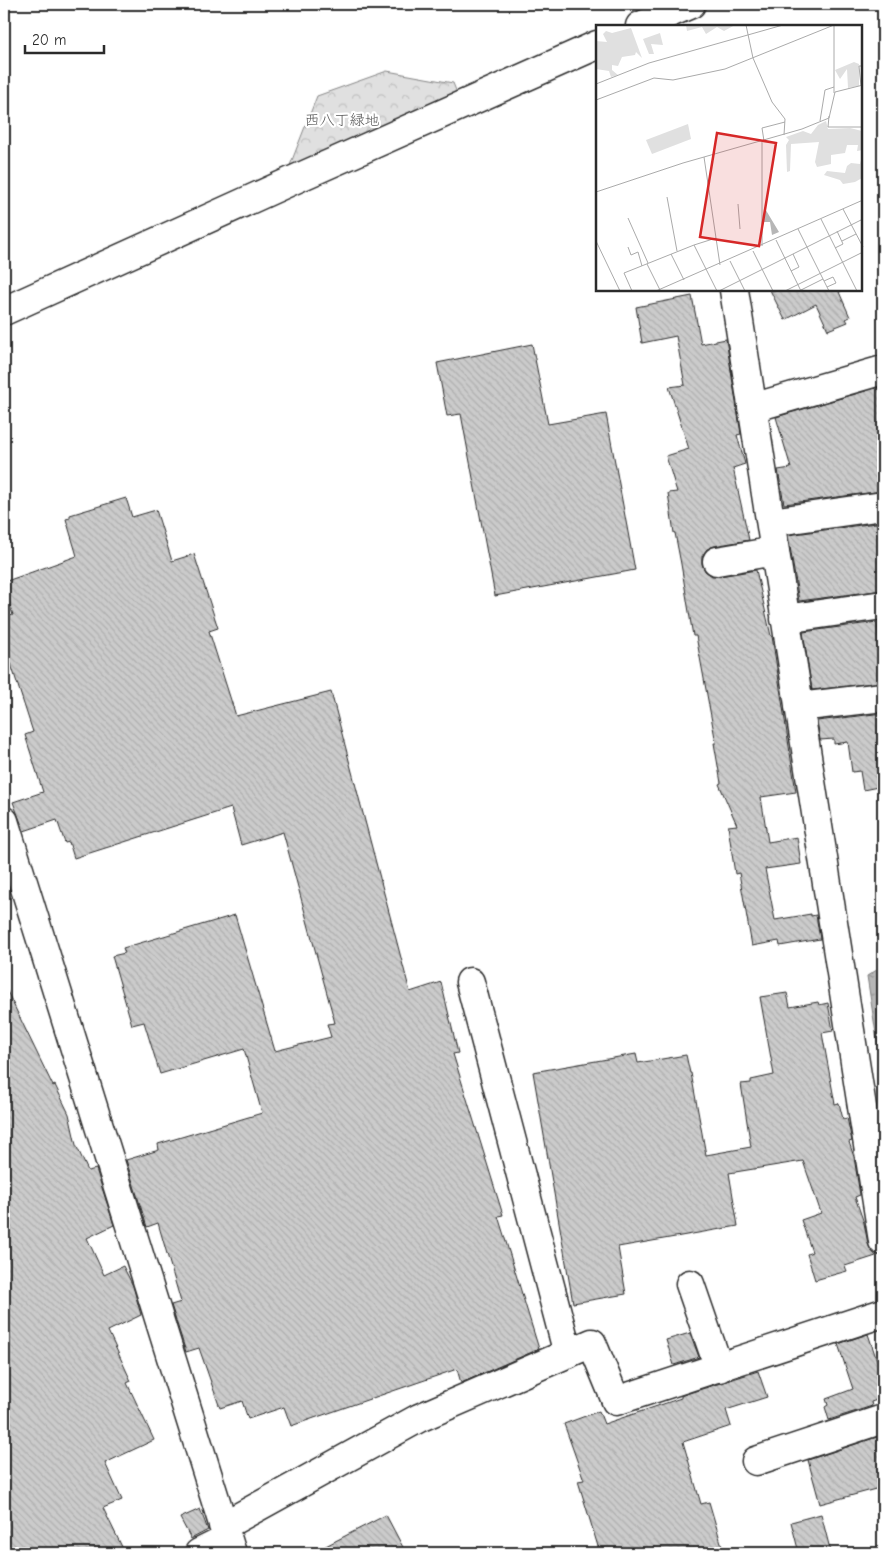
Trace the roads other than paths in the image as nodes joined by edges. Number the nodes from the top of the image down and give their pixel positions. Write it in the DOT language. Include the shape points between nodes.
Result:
graph roads {
  1 [pos="689,12"];
  2 [pos="644,25"];
  3 [pos="596,45"];
  4 [pos="734,291"];
  5 [pos="4,311"];
  6 [pos="883,370"];
  7 [pos="752,408"];
  8 [pos="883,506"];
  9 [pos="772,522"];
  10 [pos="776,551"];
  11 [pos="717,561"];
  12 [pos="883,605"];
  13 [pos="785,619"];
  14 [pos="883,697"];
  15 [pos="799,708"];
  16 [pos="4,821"];
  17 [pos="470,982"];
  18 [pos="883,1241"];
  19 [pos="690,1284"];
  20 [pos="883,1313"];
  21 [pos="568,1354"];
  22 [pos="719,1368"];
  23 [pos="883,1419"];
  24 [pos="756,1461"];
  25 [pos="227,1539"];
  26 [pos="199,1553"];
  1 -- 2 [label="street"];
  3 -- 5 [label="street"];
  4 -- 7 [label="street"];
  6 -- 7 [label="street"];
  7 -- 9 [label="street"];
  8 -- 9 [label="street"];
  9 -- 10 [label="street"];
  10 -- 11 [label="street"];
  10 -- 13 [label="street"];
  12 -- 13 [label="street"];
  13 -- 15 [label="street"];
  14 -- 15 [label="street"];
  15 -- 18 [label="street"];
  16 -- 25 [label="street"];
  17 -- 21 [label="street"];
  19 -- 22 [label="street"];
  20 -- 22 [label="street"];
  21 -- 22 [label="street" via="592,1344 616,1402"];
  21 -- 25 [label="street" via="419,1418"];
  23 -- 24 [label="street"];
  25 -- 26 [label="street"];
}
